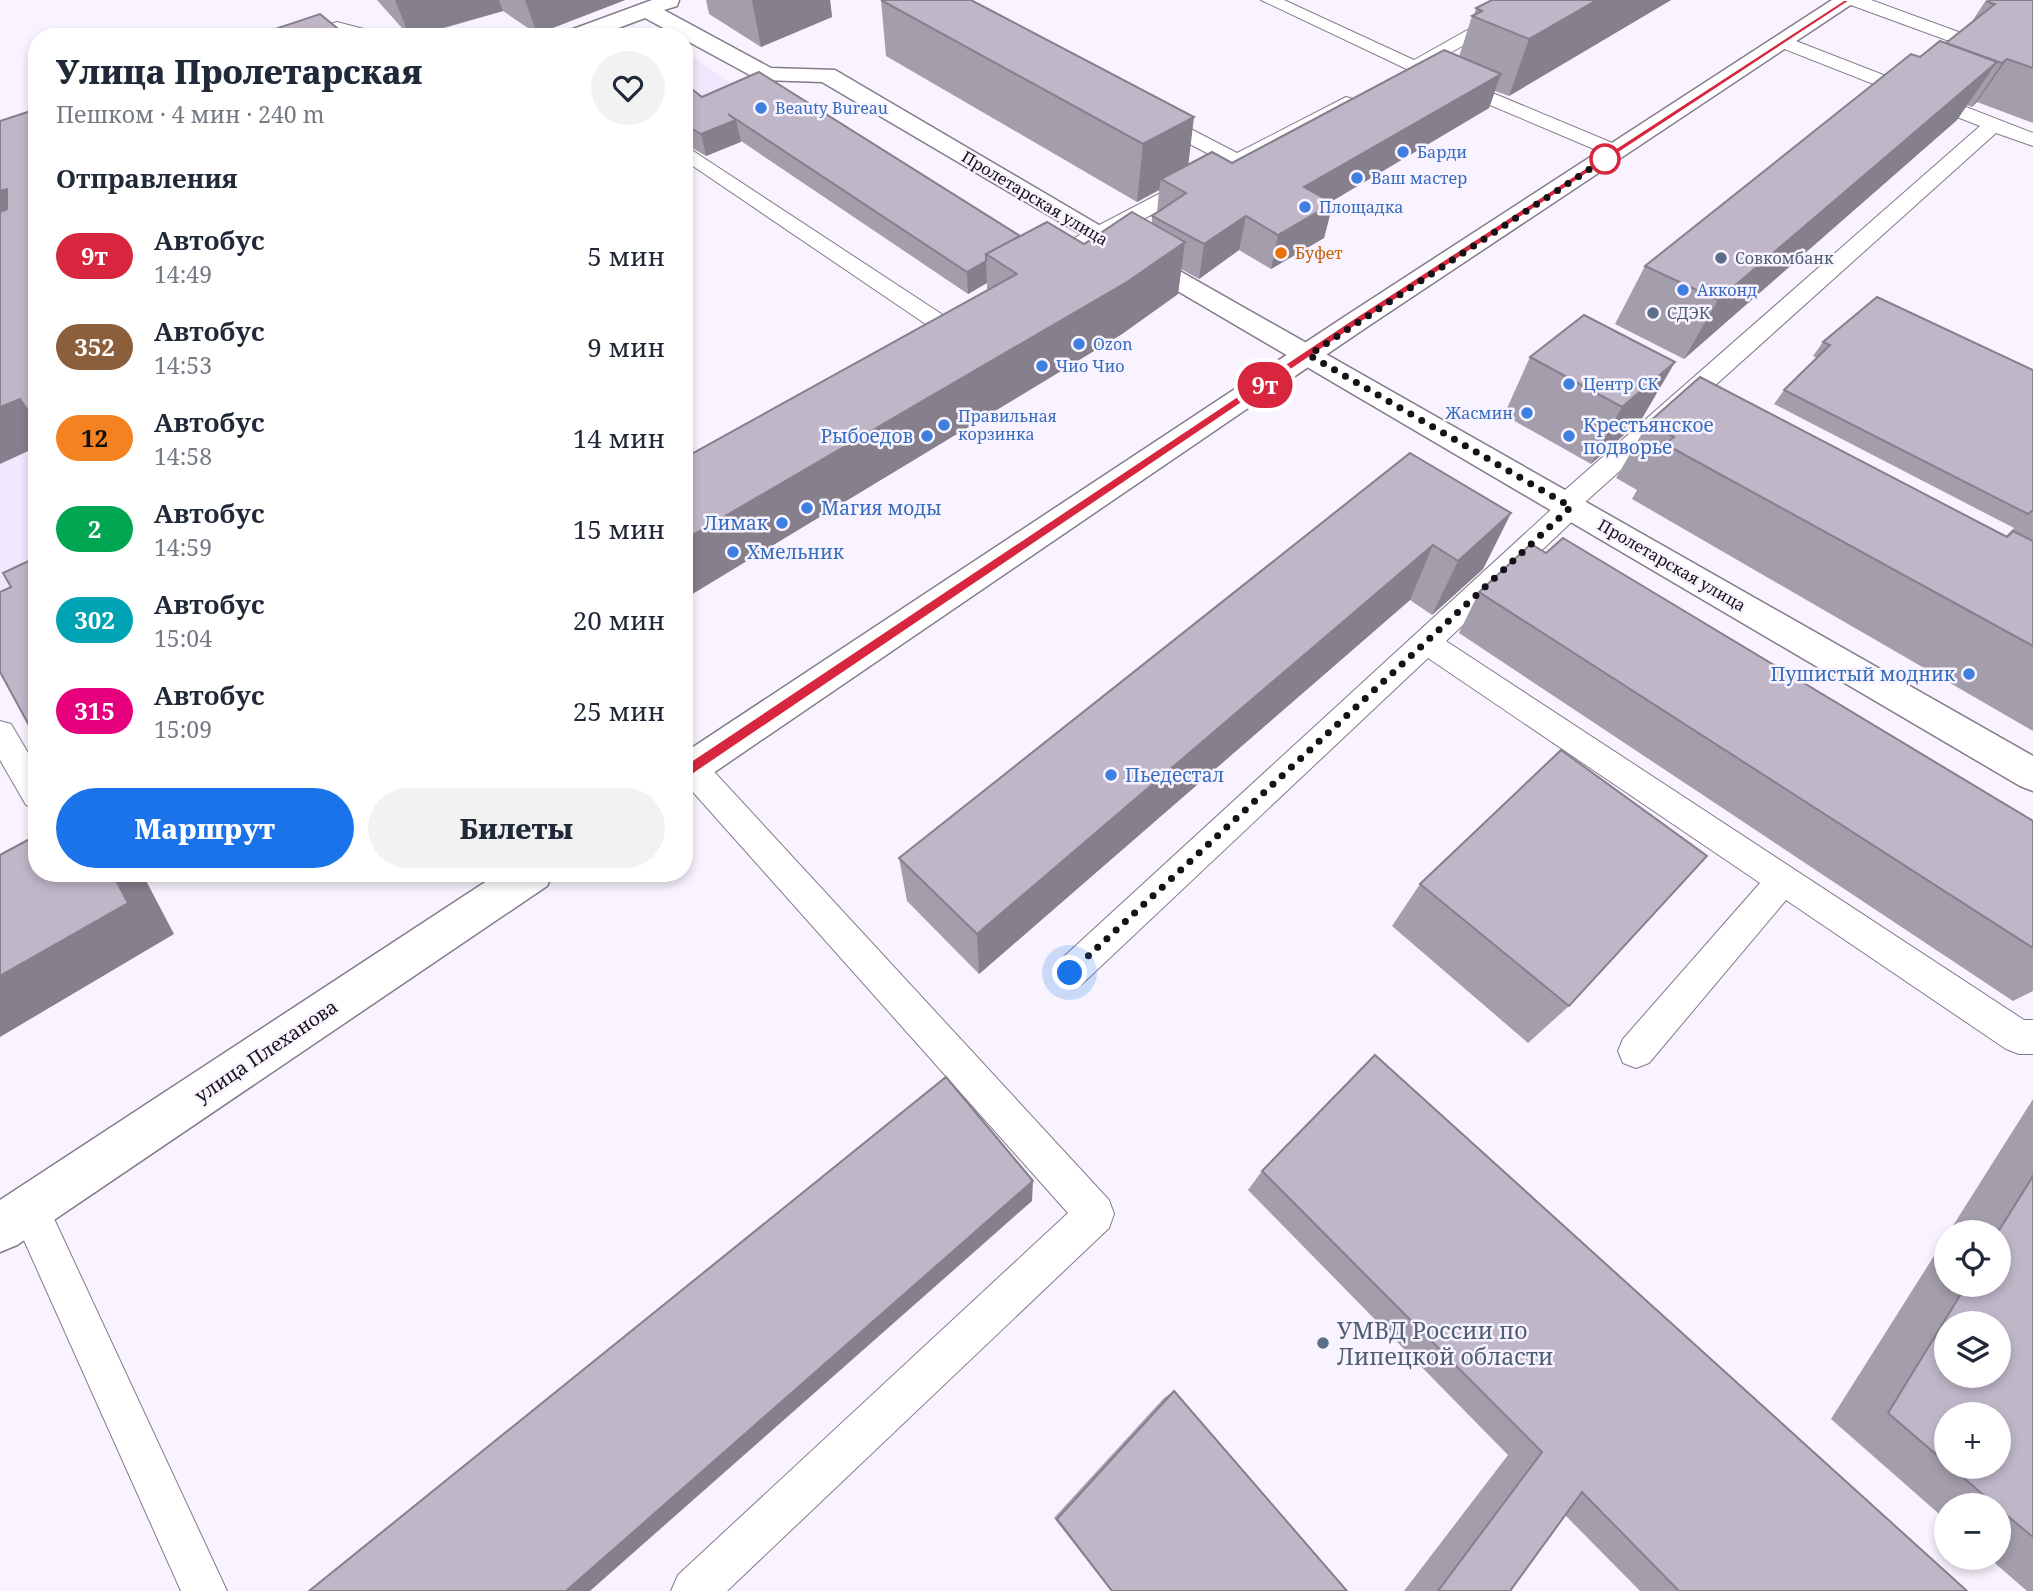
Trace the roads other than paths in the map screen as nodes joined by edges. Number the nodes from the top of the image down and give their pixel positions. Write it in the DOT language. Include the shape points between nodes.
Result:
graph roads {
  1 [pos="1270,0"];
  2 [pos="1534,0"];
  3 [pos="1847,0"];
  4 [pos="1854,0"];
  5 [pos="659,5"];
  6 [pos="597,28"];
  7 [pos="689,28"];
  8 [pos="693,31"];
  9 [pos="1958,38"];
  10 [pos="1783,42"];
  11 [pos="1415,67"];
  12 [pos="1391,79"];
  13 [pos="1367,92"];
  14 [pos="1141,111"];
  15 [pos="1993,125"];
  16 [pos="2033,140"];
  17 [pos="1615,152"];
  18 [pos="693,157"];
  19 [pos="1236,160"];
  20 [pos="1095,234"];
  21 [pos="1023,275"];
  22 [pos="962,309"];
  23 [pos="938,322"];
  24 [pos="914,335"];
  25 [pos="1309,355"];
  26 [pos="1666,415"];
  27 [pos="1691,428"];
  28 [pos="1568,505"];
  29 [pos="1426,642"];
  30 [pos="0,733"];
  31 [pos="693,763"];
  32 [pos="693,774"];
  33 [pos="2033,775"];
  34 [pos="28,781"];
  35 [pos="1784,879"];
  36 [pos="519,882"];
  37 [pos="1070,973"];
  38 [pos="2033,1037"];
  39 [pos="1636,1051"];
  40 [pos="15,1218"];
  41 [pos="204,1591"];
  42 [pos="694,1591"];
  1 -- 11 [label="lane"];
  2 -- 11 [label="lane"];
  3 -- 10 [label="main road"];
  4 -- 9 [label="lane"];
  5 -- 6 [label="main road"];
  5 -- 7 [label="main road, Пролетарская улица"];
  8 -- 20 [label="main road, Пролетарская улица" via="755,79 827,75"];
  10 -- 15 [label="lane"];
  10 -- 17 [label="main road"];
  11 -- 12 [label="lane"];
  11 -- 17 [label="lane"];
  13 -- 19 [label="lane"];
  14 -- 19 [label="lane"];
  15 -- 16 [label="lane"];
  15 -- 26 [label="lane"];
  17 -- 25 [label="main road"];
  18 -- 23 [label="lane"];
  19 -- 20 [label="lane"];
  20 -- 21 [label="lane"];
  20 -- 25 [label="main road, Пролетарская улица"];
  22 -- 23 [label="lane"];
  23 -- 24 [label="lane"];
  25 -- 28 [label="main road, Пролетарская улица"];
  25 -- 31 [label="main road"];
  26 -- 27 [label="lane"];
  26 -- 28 [label="lane"];
  28 -- 29 [label="lane"];
  28 -- 33 [label="main road, Пролетарская улица"];
  29 -- 35 [label="lane"];
  29 -- 37 [label="lane"];
  30 -- 34 [label="lane"];
  32 -- 42 [label="lane" via="1095,1214"];
  35 -- 38 [label="lane" via="2019,1037"];
  35 -- 39 [label="lane"];
  36 -- 40 [label="main road, улица Плеханова"];
  40 -- 41 [label="lane"];
}
